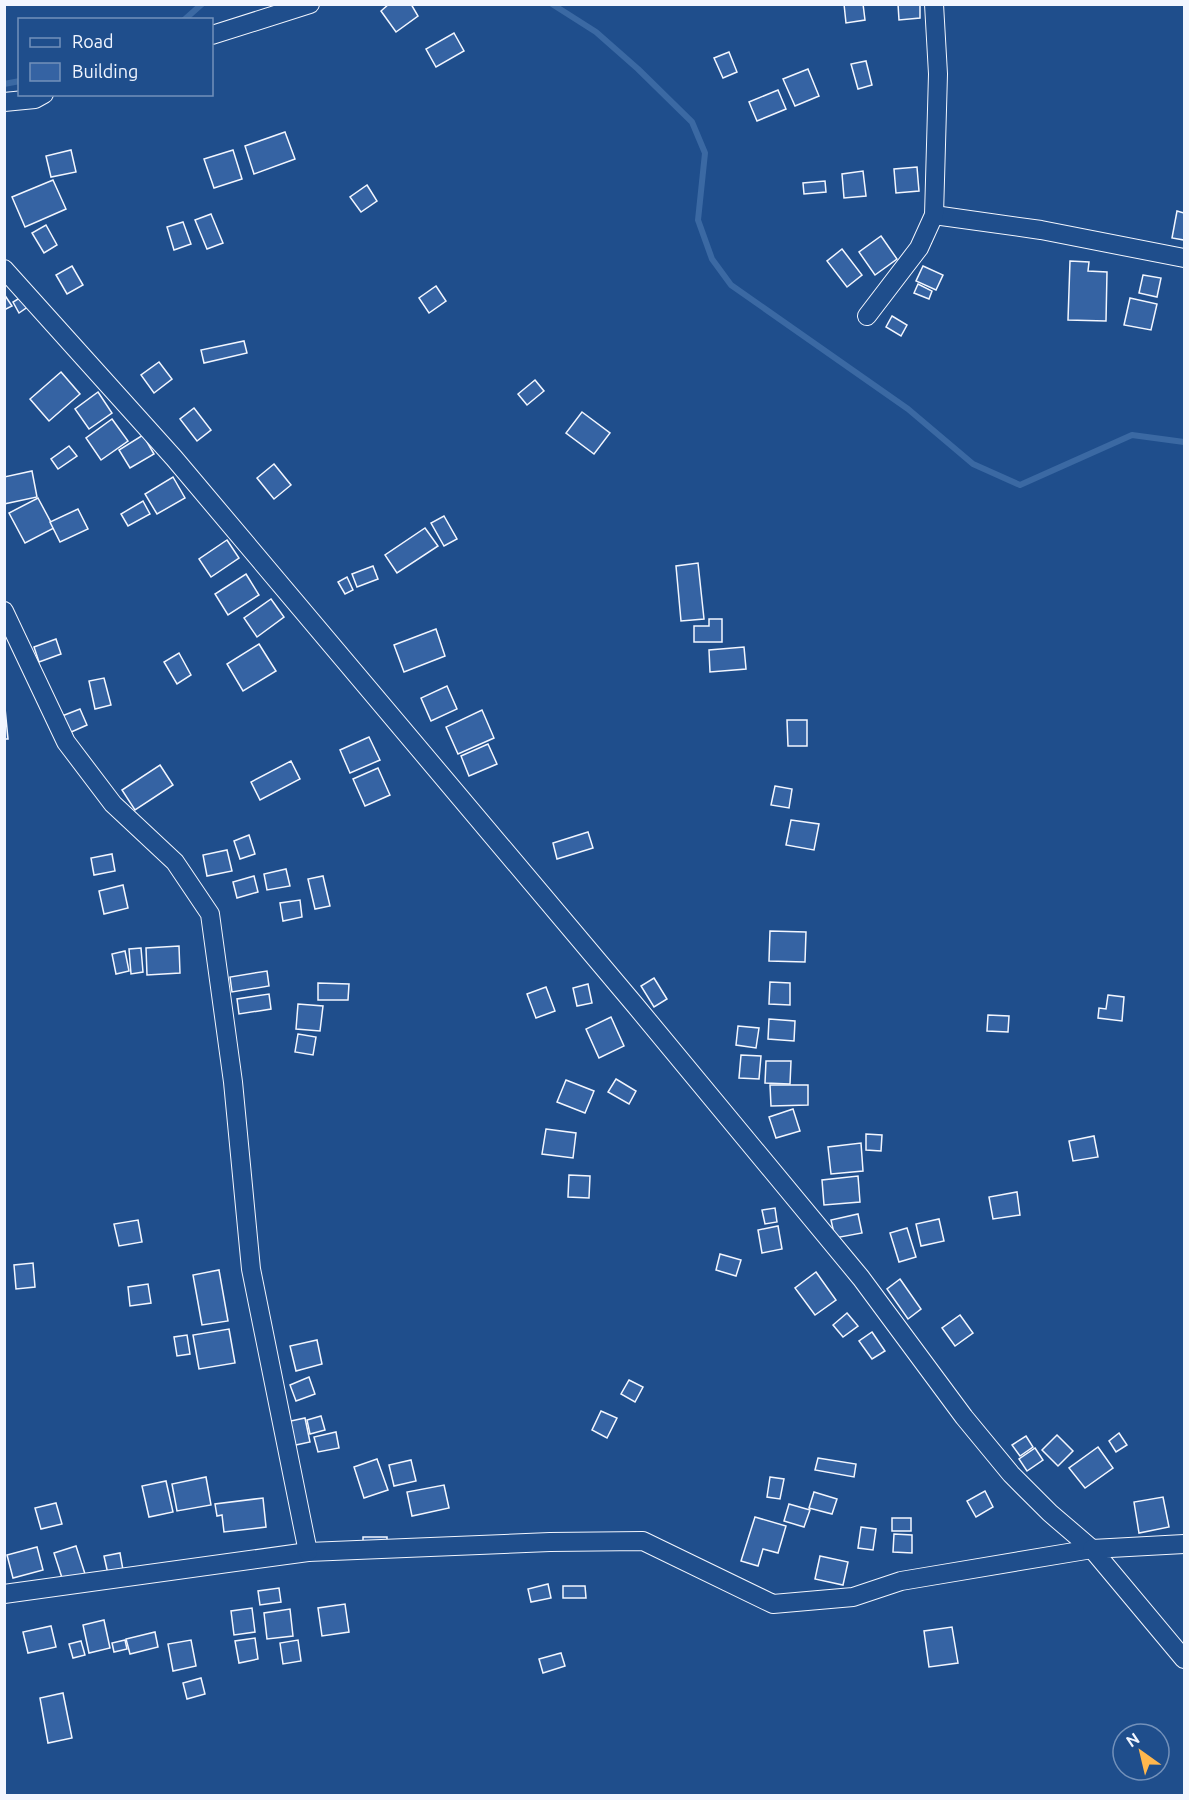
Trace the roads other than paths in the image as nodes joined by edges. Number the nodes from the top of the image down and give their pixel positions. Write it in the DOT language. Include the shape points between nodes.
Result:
graph roads {
  1 [pos="310,4"];
  2 [pos="934,4"];
  3 [pos="213,34"];
  4 [pos="40,96"];
  5 [pos="4,102"];
  6 [pos="934,215"];
  7 [pos="1185,258"];
  8 [pos="4,269"];
  9 [pos="867,315"];
  10 [pos="4,611"];
  11 [pos="1185,1544"];
  12 [pos="1092,1549"];
  13 [pos="308,1552"];
  14 [pos="4,1594"];
  15 [pos="1185,1659"];
  1 -- 3 [label="street"];
  2 -- 6 [label="street" via="938,74"];
  4 -- 5 [label="street"];
  6 -- 7 [label="street" via="1041,230"];
  6 -- 9 [label="street" via="919,248"];
  8 -- 12 [label="street" via="174,458 635,1005 861,1278 1011,1474"];
  10 -- 13 [label="street" via="66,742 113,804 175,862 210,914 233,1082 251,1269"];
  11 -- 12 [label="street"];
  12 -- 13 [label="street" via="901,1581 853,1597 773,1604 643,1541"];
  12 -- 15 [label="street"];
  13 -- 14 [label="street"];
}
